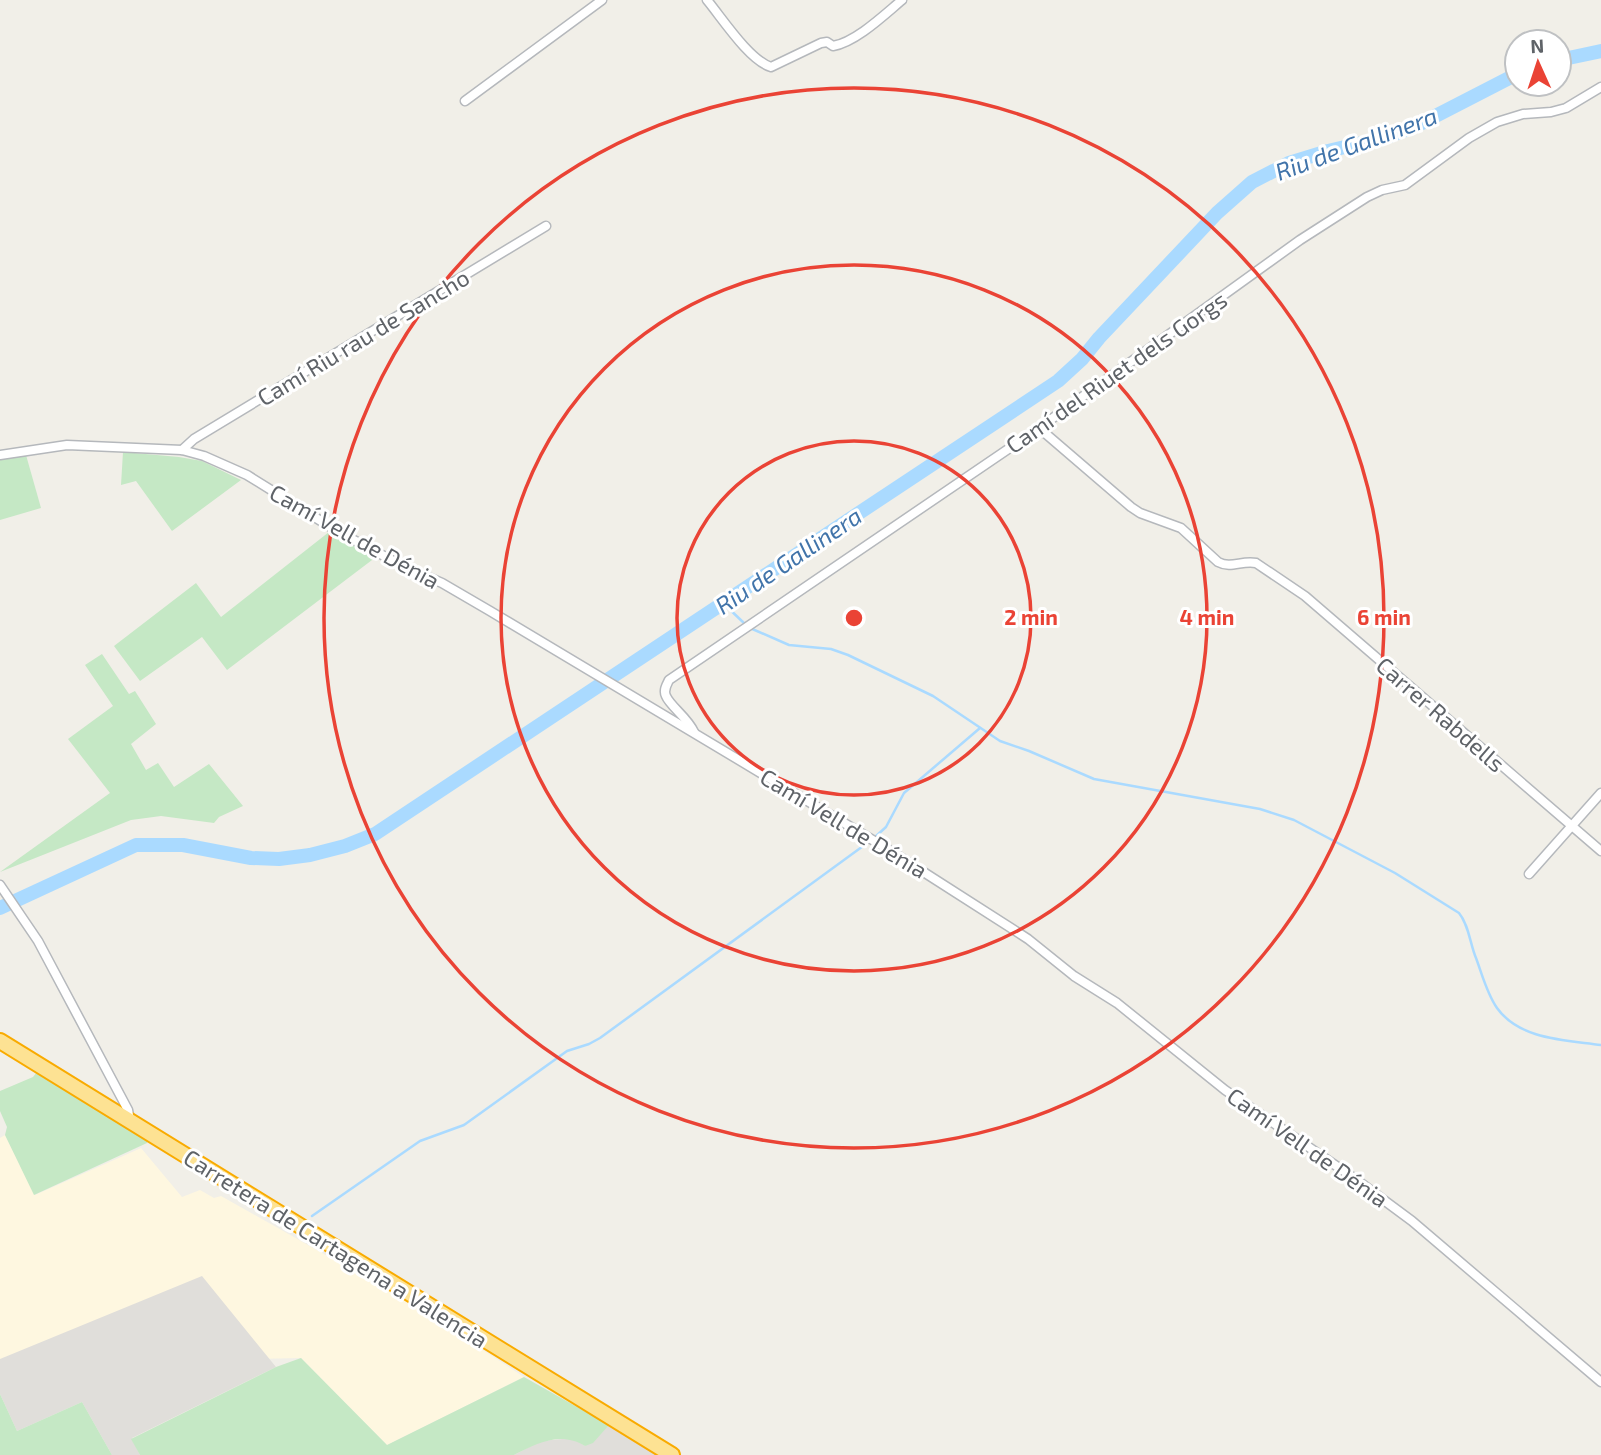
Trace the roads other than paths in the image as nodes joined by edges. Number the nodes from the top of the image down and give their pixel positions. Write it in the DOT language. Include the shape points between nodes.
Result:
graph roads {
  1 [pos="602,0"];
  2 [pos="707,0"];
  3 [pos="902,0"];
  4 [pos="1601,87"];
  5 [pos="465,101"];
  6 [pos="546,226"];
  7 [pos="1039,428"];
  8 [pos="182,450"];
  9 [pos="0,456"];
  10 [pos="673,704"];
  11 [pos="667,717"];
  12 [pos="694,733"];
  13 [pos="1601,793"];
  14 [pos="1571,827"];
  15 [pos="1601,851"];
  16 [pos="1529,874"];
  17 [pos="0,885"];
  18 [pos="0,1041"];
  19 [pos="131,1122"];
  20 [pos="1601,1382"];
  21 [pos="672,1455"];
  1 -- 5 [label="street"];
  2 -- 3 [label="street" via="745,46 771,66 821,43 840,44"];
  4 -- 7 [label="street, Camí del Riuet dels Gorgs" via="1566,108 1497,122 1405,185 1375,192 1300,240"];
  6 -- 8 [label="street, Camí Riu rau de Sancho"];
  7 -- 10 [label="street, Camí del Riuet dels Gorgs" via="670,680 666,696"];
  7 -- 14 [label="street, Carrer Rabdells" via="1140,513 1181,528 1225,566 1256,563 1305,596"];
  8 -- 9 [label="street, Camí Vell de Dénia" via="68,445"];
  8 -- 11 [label="street, Camí Vell de Dénia" via="247,475 337,531 442,583"];
  10 -- 11 [label="street, Camí del Riuet dels Gorgs"];
  10 -- 12 [label="street"];
  11 -- 12 [label="street, Camí Vell de Dénia"];
  12 -- 20 [label="street, Camí Vell de Dénia" via="884,846 1107,995 1225,1090 1434,1238"];
  13 -- 14 [label="street"];
  14 -- 15 [label="street, Carrer Rabdells"];
  14 -- 16 [label="street"];
  17 -- 19 [label="street" via="38,941"];
  18 -- 19 [label="highway, Carretera de Cartagena a Valencia"];
  19 -- 21 [label="highway, Carretera de Cartagena a Valencia"];
}
